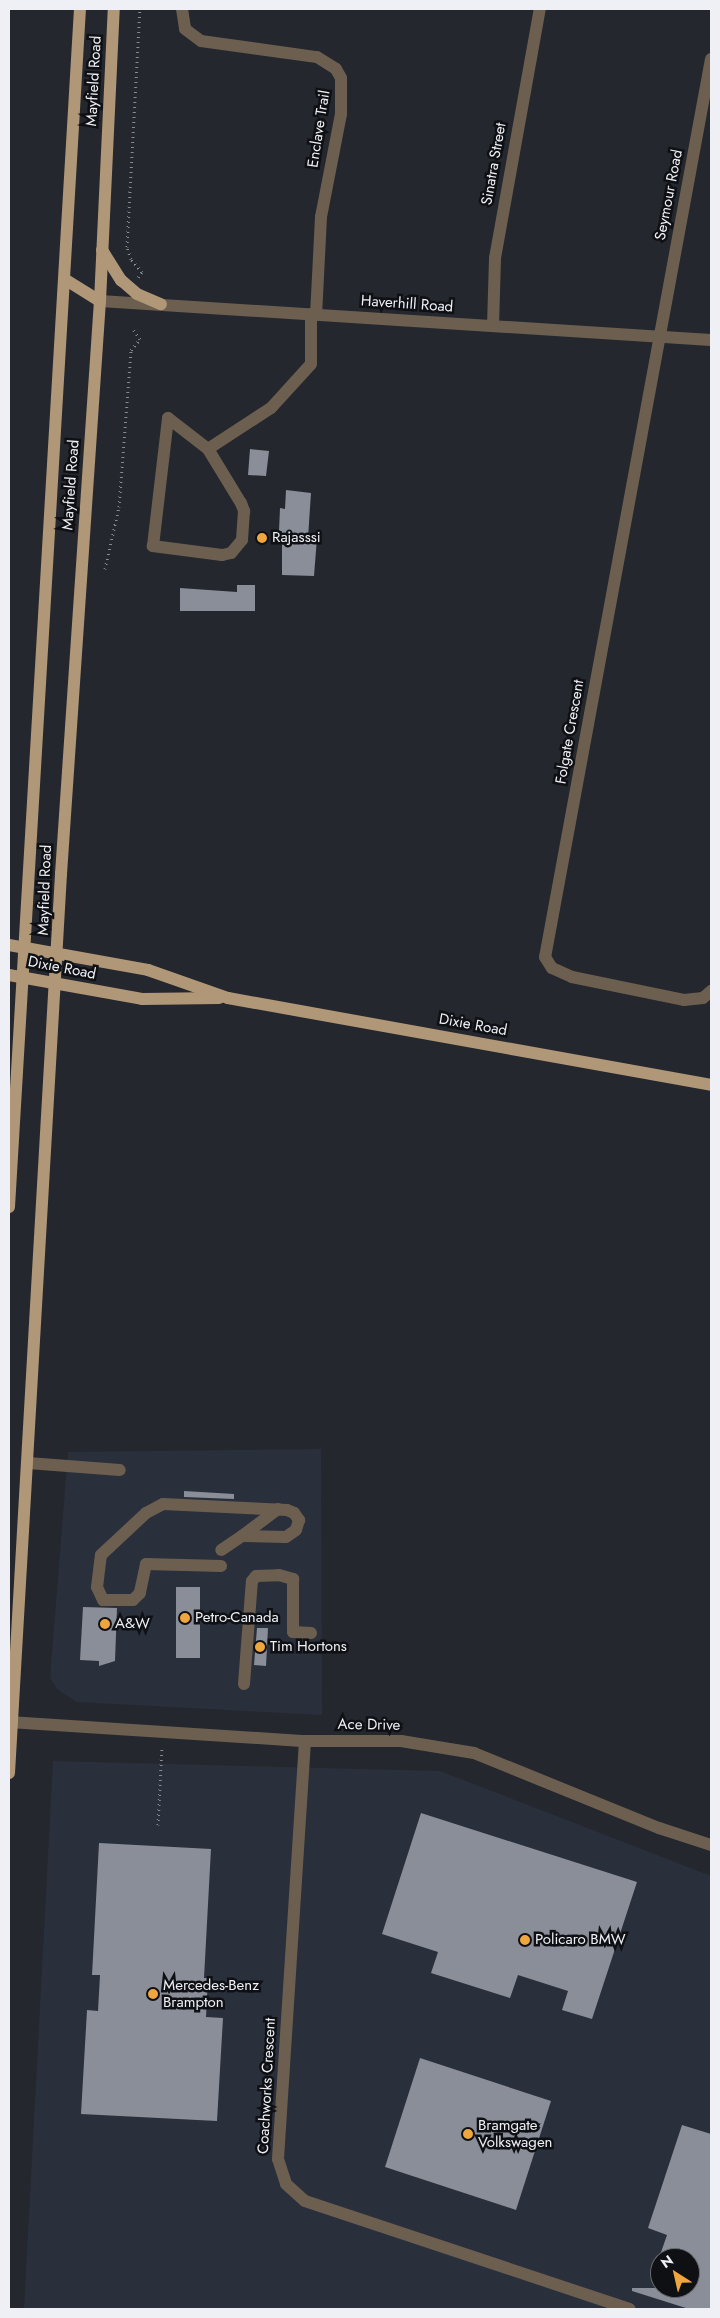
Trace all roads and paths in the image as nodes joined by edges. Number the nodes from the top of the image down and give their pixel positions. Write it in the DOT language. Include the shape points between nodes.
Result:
graph roads {
  1 [pos="80,9"];
  2 [pos="114,9"];
  3 [pos="140,9"];
  4 [pos="182,9"];
  5 [pos="540,9"];
  6 [pos="711,59"];
  7 [pos="102,250"];
  8 [pos="142,272"];
  9 [pos="66,280"];
  10 [pos="100,301"];
  11 [pos="161,304"];
  12 [pos="313,314"];
  13 [pos="492,326"];
  14 [pos="134,330"];
  15 [pos="658,337"];
  16 [pos="711,340"];
  17 [pos="208,449"];
  18 [pos="106,569"];
  19 [pos="9,945"];
  20 [pos="24,947"];
  21 [pos="58,952"];
  22 [pos="9,975"];
  23 [pos="22,978"];
  24 [pos="56,984"];
  25 [pos="711,991"];
  26 [pos="228,998"];
  27 [pos="711,1085"];
  28 [pos="9,1207"];
  29 [pos="28,1463"];
  30 [pos="120,1470"];
  31 [pos="278,1509"];
  32 [pos="242,1536"];
  33 [pos="221,1550"];
  34 [pos="220,1566"];
  35 [pos="311,1633"];
  36 [pos="244,1684"];
  37 [pos="11,1722"];
  38 [pos="163,1729"];
  39 [pos="305,1741"];
  40 [pos="9,1773"];
  41 [pos="158,1825"];
  42 [pos="711,1845"];
  43 [pos="630,2309"];
  1 -- 9 [label="main road, Mayfield Road"];
  2 -- 7 [label="main road, Mayfield Road"];
  3 -- 8 [label="path" via="126,247"];
  4 -- 12 [label="street, Enclave Trail" via="185,29 201,40 317,57 336,69 341,78 341,114 321,216"];
  5 -- 13 [label="street, Sinatra Street" via="497,248"];
  6 -- 15 [label="street, Seymour Road"];
  7 -- 10 [label="main road, Mayfield Road"];
  7 -- 11 [label="main road" via="121,280 137,294"];
  9 -- 10 [label="main road"];
  9 -- 20 [label="main road, Mayfield Road" via="51,472"];
  10 -- 11 [label="street, Haverhill Road"];
  10 -- 21 [label="main road, Mayfield Road" via="61,864"];
  11 -- 12 [label="street, Haverhill Road"];
  12 -- 13 [label="street, Haverhill Road"];
  12 -- 17 [label="street, Enclave Trail" via="311,364 271,408"];
  13 -- 15 [label="street, Haverhill Road"];
  14 -- 18 [label="path" via="140,338 131,350 119,507"];
  15 -- 16 [label="street, Haverhill Road"];
  15 -- 25 [label="street, Folgate Crescent" via="545,957 552,968 572,978 684,1000 703,998"];
  17 -- 17 [label="street" via="243,507 240,544 231,553 222,555 153,546 168,418"];
  19 -- 20 [label="main road, Dixie Road"];
  20 -- 21 [label="main road, Dixie Road"];
  20 -- 23 [label="main road, Mayfield Road"];
  21 -- 24 [label="main road, Mayfield Road"];
  21 -- 26 [label="main road, Dixie Road" via="148,970"];
  22 -- 23 [label="main road, Dixie Road"];
  23 -- 24 [label="main road, Dixie Road"];
  23 -- 28 [label="main road, Mayfield Road"];
  24 -- 26 [label="main road, Dixie Road" via="142,999"];
  24 -- 29 [label="main road, Mayfield Road"];
  26 -- 27 [label="main road, Dixie Road"];
  29 -- 30 [label="street"];
  29 -- 37 [label="main road, Mayfield Road"];
  31 -- 32 [label="street"];
  31 -- 32 [label="street" via="294,1513 299,1520 296,1530 286,1537"];
  31 -- 34 [label="street" via="163,1504 146,1513 101,1555 97,1587 103,1600 133,1600 140,1593 146,1564"];
  32 -- 33 [label="street"];
  35 -- 36 [label="street" via="293,1632 293,1579 280,1575 256,1576 252,1581"];
  37 -- 38 [label="street, Ace Drive"];
  37 -- 40 [label="main road, Mayfield Road"];
  38 -- 39 [label="street, Ace Drive"];
  38 -- 41 [label="path"];
  39 -- 42 [label="street, Ace Drive" via="401,1740 474,1753 660,1828"];
  39 -- 43 [label="street, Coachworks Crescent" via="278,2159 286,2184 306,2201"];
}
